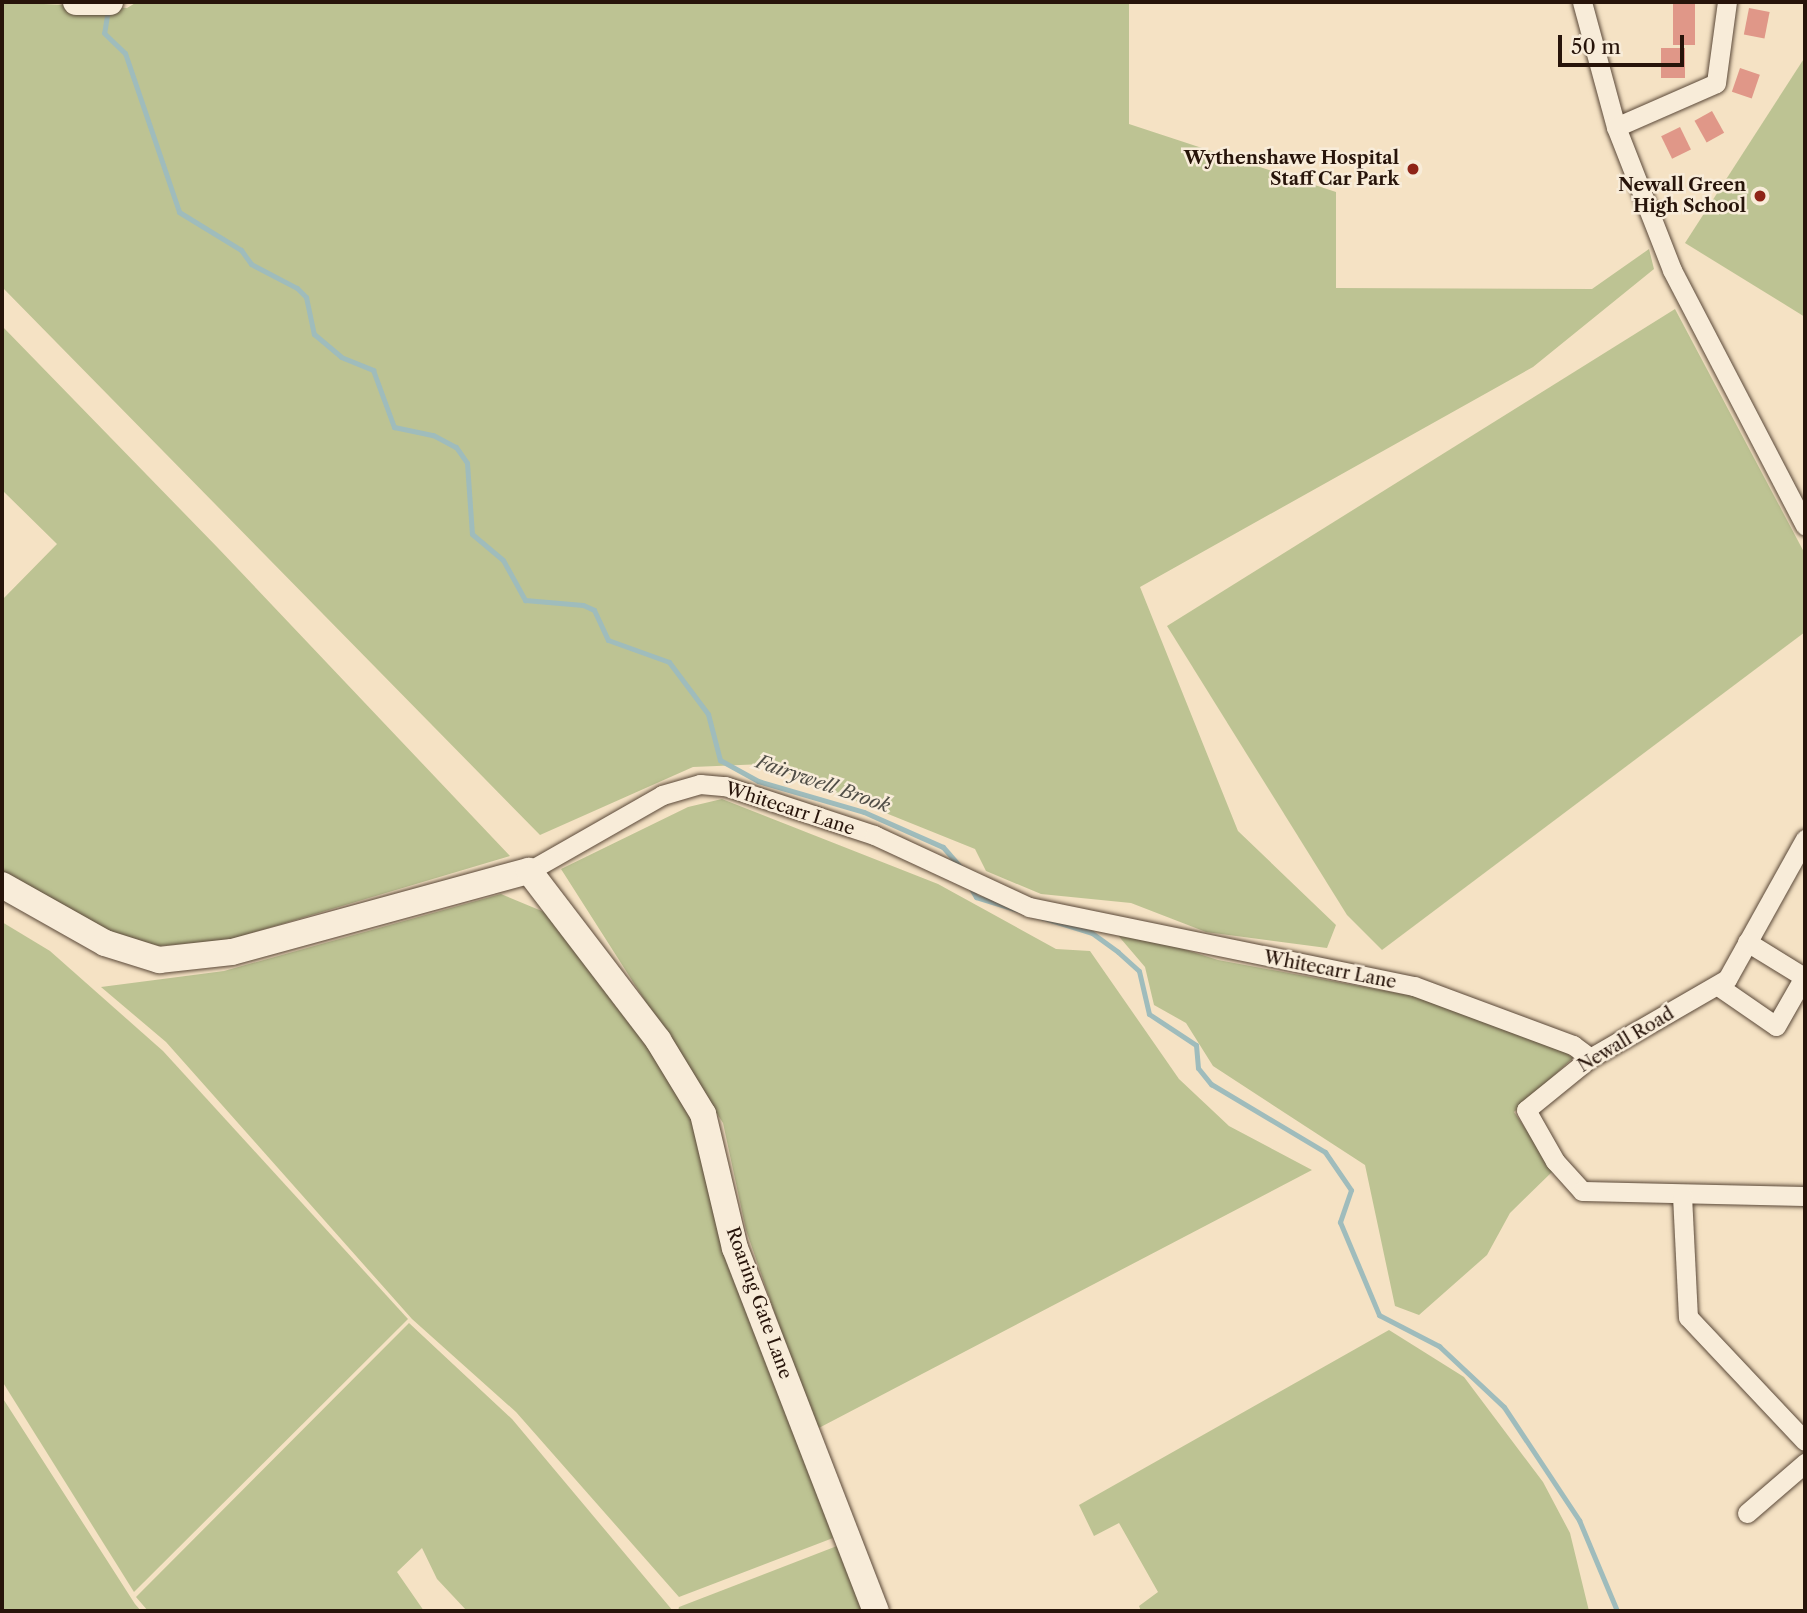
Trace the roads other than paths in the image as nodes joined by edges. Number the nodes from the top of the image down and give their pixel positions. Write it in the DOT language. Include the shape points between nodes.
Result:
graph roads {
  1 [pos="76,2"];
  2 [pos="1582,2"];
  3 [pos="1727,2"];
  4 [pos="107,3"];
  5 [pos="1616,127"];
  6 [pos="1805,525"];
  7 [pos="1805,839"];
  8 [pos="529,871"];
  9 [pos="2,885"];
  10 [pos="1747,942"];
  11 [pos="1718,986"];
  12 [pos="1590,1058"];
  13 [pos="1682,1195"];
  14 [pos="1805,1196"];
  15 [pos="1805,1441"];
  16 [pos="1805,1463"];
  17 [pos="1747,1513"];
  18 [pos="876,1611"];
  1 -- 4 [label="street"];
  2 -- 5 [label="street"];
  3 -- 5 [label="street" via="1716,83"];
  5 -- 6 [label="street" via="1710,350"];
  7 -- 10 [label="street, Newall Road"];
  8 -- 9 [label="street, Whitecarr Lane" via="232,952 159,960 105,943"];
  8 -- 12 [label="street, Whitecarr Lane" via="662,795 700,784 724,786 874,835 1029,907 1414,986 1573,1045"];
  8 -- 18 [label="street, Roaring Gate Lane" via="658,1040 703,1114 735,1248"];
  10 -- 11 [label="street, Newall Road"];
  10 -- 11 [label="street" via="1804,977 1776,1026"];
  11 -- 12 [label="street, Newall Road"];
  12 -- 13 [label="street, Newall Road" via="1526,1110 1533,1129 1583,1191"];
  13 -- 14 [label="street, Newall Road"];
  13 -- 15 [label="street" via="1688,1317"];
  16 -- 17 [label="street"];
}
